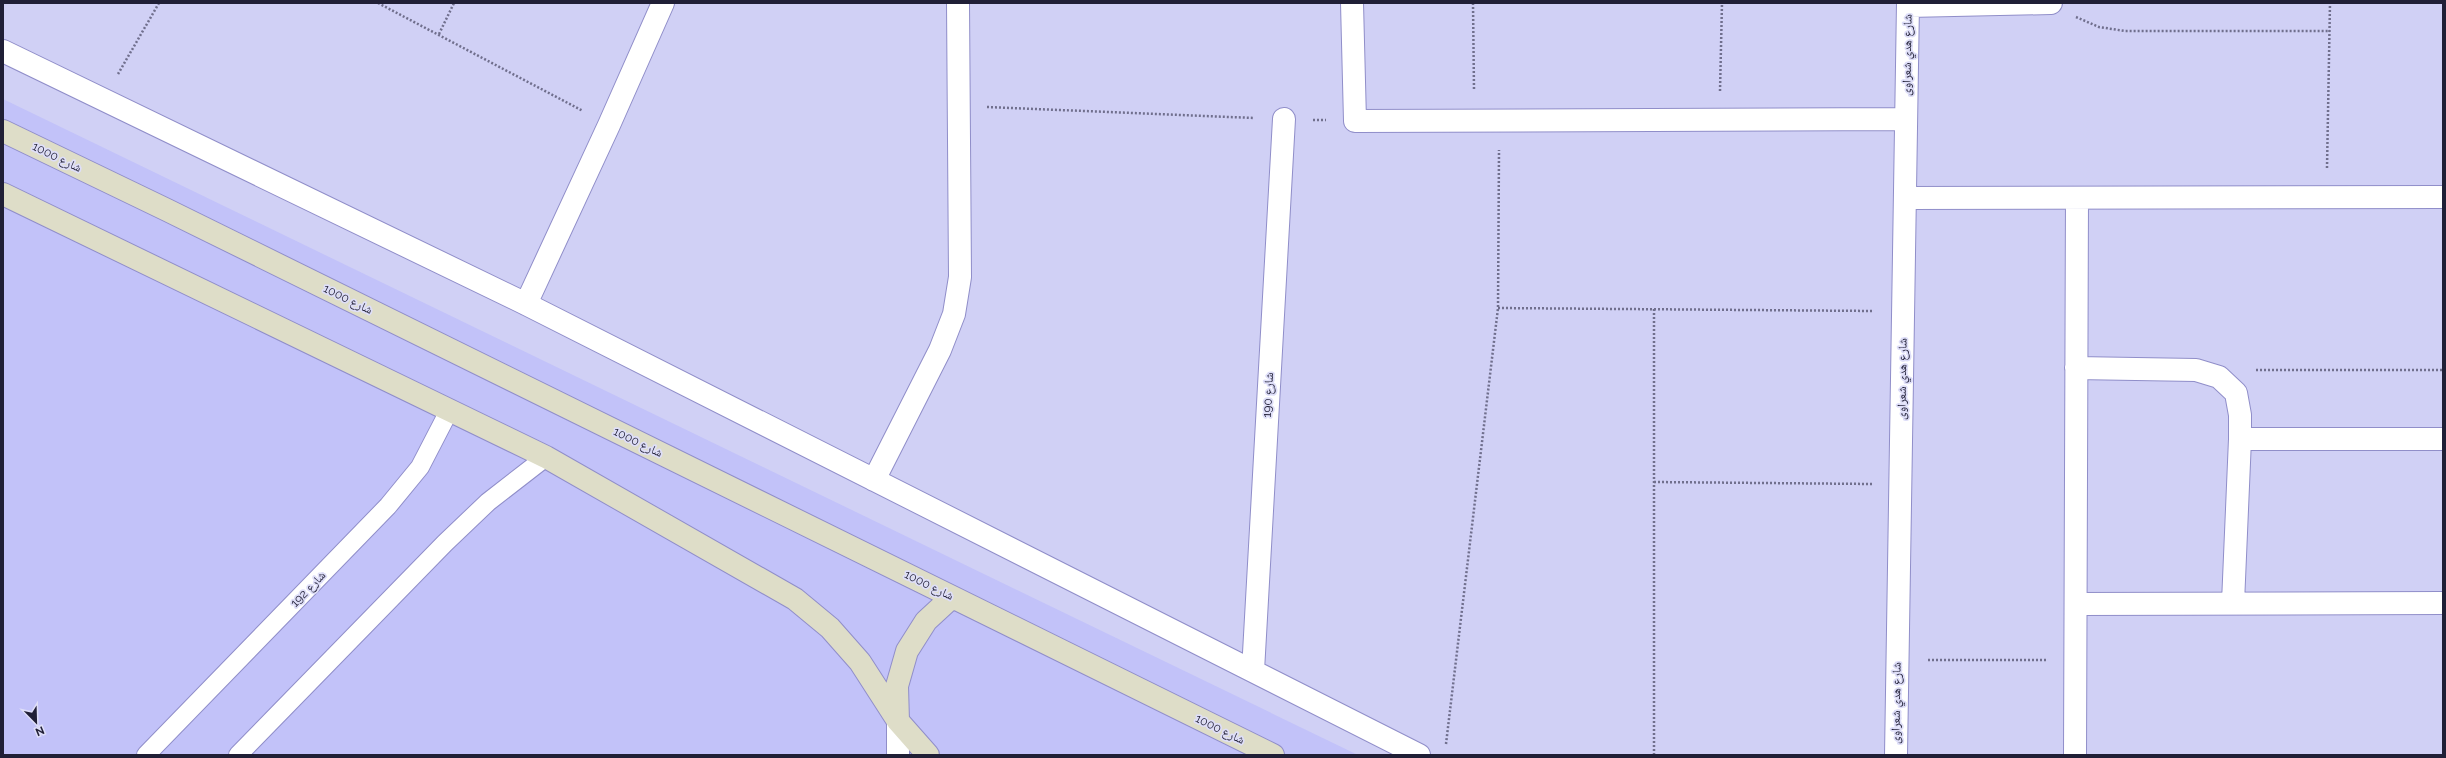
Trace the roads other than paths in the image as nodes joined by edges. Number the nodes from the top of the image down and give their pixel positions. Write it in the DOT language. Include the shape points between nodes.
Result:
graph roads {
  1 [pos="663,3"];
  2 [pos="958,3"];
  3 [pos="1352,3"];
  4 [pos="2050,3"];
  5 [pos="1908,5"];
  6 [pos="3,51"];
  7 [pos="1284,119"];
  8 [pos="1906,119"];
  9 [pos="3,131"];
  10 [pos="3,194"];
  11 [pos="2443,197"];
  12 [pos="1905,198"];
  13 [pos="2077,198"];
  14 [pos="526,304"];
  15 [pos="2076,368"];
  16 [pos="450,409"];
  17 [pos="2240,439"];
  18 [pos="2443,439"];
  19 [pos="546,457"];
  20 [pos="874,480"];
  21 [pos="952,597"];
  22 [pos="2233,603"];
  23 [pos="2443,603"];
  24 [pos="2076,604"];
  25 [pos="1253,671"];
  26 [pos="898,721"];
  27 [pos="146,755"];
  28 [pos="238,755"];
  29 [pos="898,755"];
  30 [pos="928,755"];
  31 [pos="1273,755"];
  32 [pos="1419,755"];
  33 [pos="1896,755"];
  34 [pos="2076,755"];
  1 -- 14 [label="street" via="610,125"];
  2 -- 20 [label="street" via="960,277 954,314 940,350"];
  3 -- 8 [label="street" via="1355,121 1719,122"];
  4 -- 5 [label="street"];
  5 -- 8 [label="street, شارع هدي شعراوى"];
  6 -- 14 [label="street"];
  7 -- 25 [label="street, شارع 190"];
  8 -- 12 [label="street, شارع هدي شعراوى"];
  9 -- 21 [label="street, شارع 1000"];
  10 -- 16 [label="street"];
  11 -- 13 [label="street"];
  12 -- 13 [label="street"];
  12 -- 33 [label="street, شارع هدي شعراوى"];
  13 -- 15 [label="street"];
  14 -- 20 [label="street"];
  15 -- 17 [label="street" via="2196,370 2219,377 2236,393 2240,415"];
  15 -- 24 [label="street"];
  16 -- 19 [label="street"];
  16 -- 27 [label="lane, شارع 192" via="420,466 388,506"];
  17 -- 18 [label="street"];
  17 -- 22 [label="street"];
  19 -- 26 [label="street" via="795,599 830,628 860,662"];
  19 -- 28 [label="lane" via="488,502 445,542"];
  20 -- 25 [label="street"];
  21 -- 26 [label="street" via="926,620 907,651 897,686"];
  21 -- 31 [label="street, شارع 1000"];
  22 -- 23 [label="street"];
  22 -- 24 [label="street"];
  24 -- 34 [label="street"];
  25 -- 32 [label="street"];
  26 -- 29 [label="street"];
  26 -- 30 [label="street"];
}
